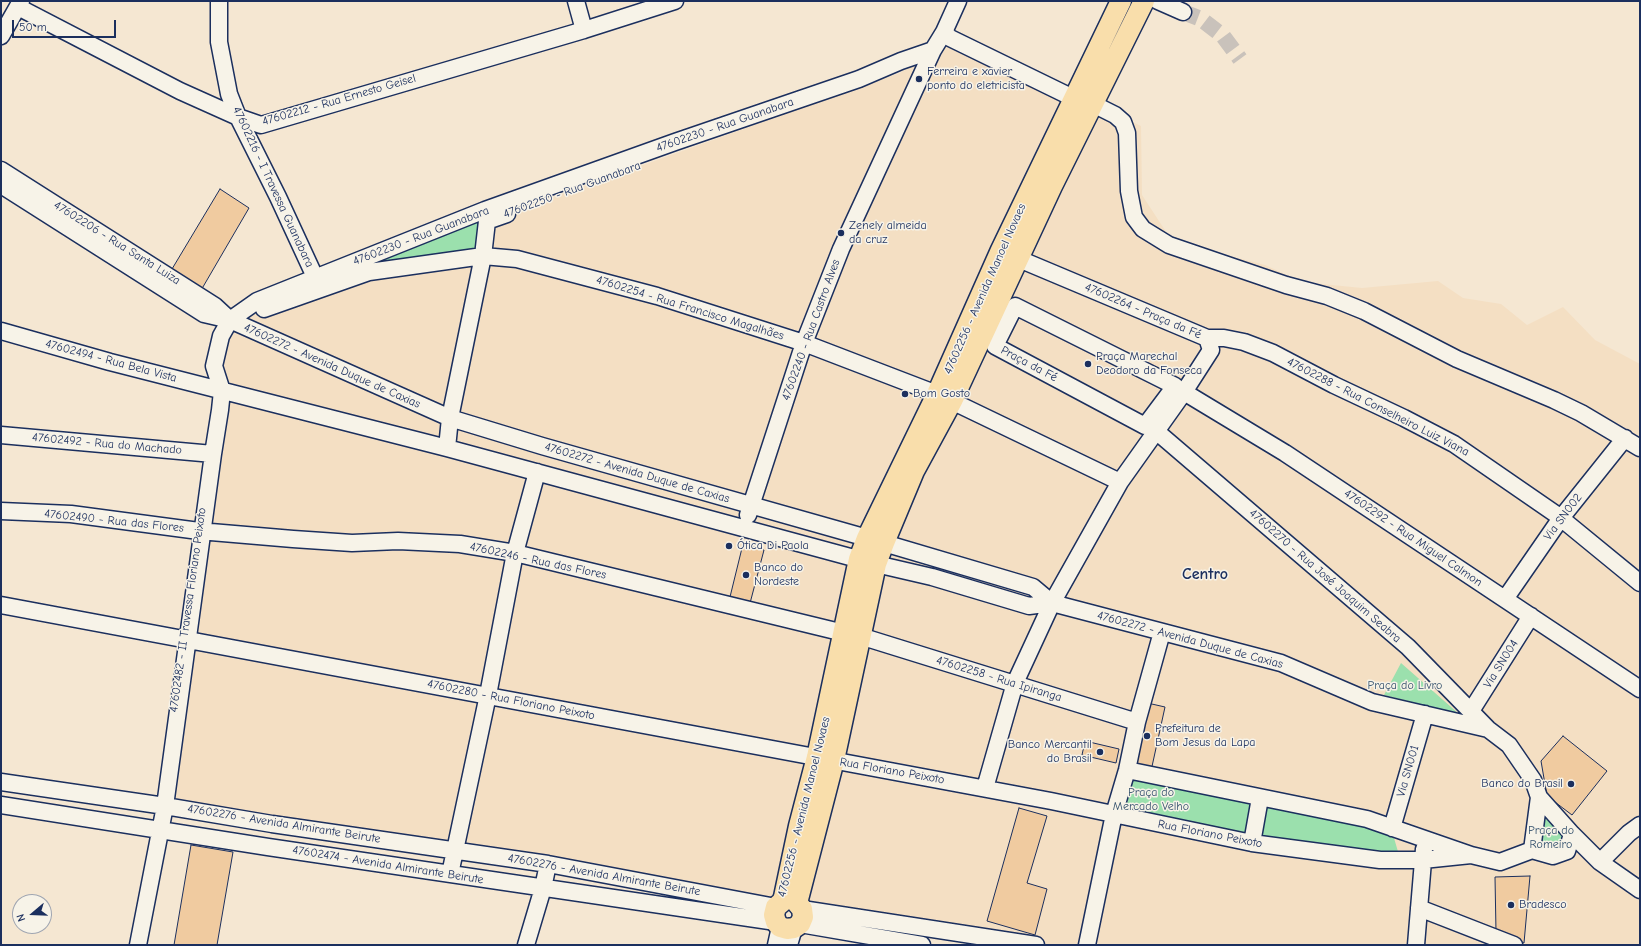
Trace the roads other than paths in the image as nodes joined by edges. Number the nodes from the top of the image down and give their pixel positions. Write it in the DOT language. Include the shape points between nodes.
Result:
graph roads {
  1 [pos="219,1"];
  2 [pos="576,1"];
  3 [pos="676,1"];
  4 [pos="958,1"];
  5 [pos="1121,1"];
  6 [pos="1144,1"];
  7 [pos="1158,1"];
  8 [pos="20,4"];
  9 [pos="1183,12"];
  10 [pos="584,30"];
  11 [pos="944,32"];
  12 [pos="1,36"];
  13 [pos="933,50"];
  14 [pos="1084,100"];
  15 [pos="238,117"];
  16 [pos="1,170"];
  17 [pos="1,185"];
  18 [pos="486,216"];
  19 [pos="1001,250"];
  20 [pos="483,256"];
  21 [pos="1018,259"];
  22 [pos="316,277"];
  23 [pos="230,320"];
  24 [pos="1,331"];
  25 [pos="1207,338"];
  26 [pos="804,343"];
  27 [pos="222,391"];
  28 [pos="1177,392"];
  29 [pos="944,397"];
  30 [pos="450,418"];
  31 [pos="1156,431"];
  32 [pos="1,435"];
  33 [pos="1625,438"];
  34 [pos="447,448"];
  35 [pos="1640,448"];
  36 [pos="211,454"];
  37 [pos="537,472"];
  38 [pos="1120,482"];
  39 [pos="751,506"];
  40 [pos="1,511"];
  41 [pos="1559,516"];
  42 [pos="743,527"];
  43 [pos="201,531"];
  44 [pos="875,540"];
  45 [pos="515,553"];
  46 [pos="868,561"];
  47 [pos="1640,583"];
  48 [pos="1505,599"];
  49 [pos="1052,603"];
  50 [pos="1,605"];
  51 [pos="1531,616"];
  52 [pos="1162,632"];
  53 [pos="852,634"];
  54 [pos="185,639"];
  55 [pos="1015,683"];
  56 [pos="1640,689"];
  57 [pos="488,695"];
  58 [pos="1471,711"];
  59 [pos="1425,714"];
  60 [pos="1137,722"];
  61 [pos="1488,729"];
  62 [pos="826,759"];
  63 [pos="1127,770"];
  64 [pos="1,782"];
  65 [pos="985,788"];
  66 [pos="88,795"];
  67 [pos="1539,797"];
  68 [pos="1260,798"];
  69 [pos="1,805"];
  70 [pos="163,806"];
  71 [pos="1114,814"];
  72 [pos="85,819"];
  73 [pos="272,824"];
  74 [pos="1640,825"];
  75 [pos="1392,828"];
  76 [pos="160,830"];
  77 [pos="1572,834"];
  78 [pos="1425,839"];
  79 [pos="1252,843"];
  80 [pos="268,847"];
  81 [pos="455,849"];
  82 [pos="1532,850"];
  83 [pos="1471,855"];
  84 [pos="1423,860"];
  85 [pos="1600,862"];
  86 [pos="548,864"];
  87 [pos="450,874"];
  88 [pos="544,888"];
  89 [pos="1640,890"];
  90 [pos="1419,908"];
  91 [pos="787,921"];
  92 [pos="138,945"];
  93 [pos="528,945"];
  94 [pos="922,945"];
  95 [pos="1036,945"];
  96 [pos="1087,945"];
  97 [pos="1416,945"];
  98 [pos="1514,945"];
  1 -- 15 [label="street, 47602216 - I Travessa Guanabara" via="219,42 224,75"];
  2 -- 10 [label="street"];
  3 -- 10 [label="street, 47602212 - Rua Ernesto Geisel"];
  4 -- 11 [label="street, 47602240 - Rua Castro Alves"];
  5 -- 14 [label="main road"];
  6 -- 14 [label="main road"];
  7 -- 9 [label="street"];
  8 -- 12 [label="street"];
  8 -- 15 [label="street, 47602212 - Rua Ernesto Geisel" via="180,91"];
  10 -- 15 [label="street, 47602212 - Rua Ernesto Geisel" via="261,125"];
  11 -- 13 [label="street, 47602240 - Rua Castro Alves"];
  11 -- 14 [label="street"];
  13 -- 18 [label="street, 47602230 - Rua Guanabara" via="859,79 675,142"];
  13 -- 26 [label="street, 47602240 - Rua Castro Alves" via="841,249"];
  14 -- 19 [label="main road, 47602256 - Avenida Manoel Novaes"];
  14 -- 21 [label="main road, 47602256 - Avenida Manoel Novaes" via="1052,186"];
  14 -- 33 [label="street" via="1115,115 1123,122 1127,133 1131,204 1134,217 1142,229 1169,245 1286,285 1327,296 1364,311 1457,359 1554,400"];
  15 -- 22 [label="street, 47602216 - I Travessa Guanabara"];
  16 -- 23 [label="street, 47602206 - Rua Santa Luiza" via="215,306"];
  17 -- 23 [label="street" via="204,314"];
  18 -- 20 [label="street, 47602250 - Rua Guanabara"];
  18 -- 22 [label="street, 47602230 - Rua Guanabara"];
  19 -- 21 [label="street, 47602264 - Praça da Fé"];
  19 -- 29 [label="main road, 47602256 - Avenida Manoel Novaes"];
  20 -- 23 [label="street" via="369,272"];
  20 -- 26 [label="street, 47602254 - Rua Francisco Magalhães" via="517,259 657,296"];
  20 -- 30 [label="street, 47602250 - Rua Guanabara"];
  21 -- 25 [label="street, 47602264 - Praça da Fé"];
  21 -- 29 [label="main road, 47602256 - Avenida Manoel Novaes"];
  22 -- 23 [label="street, 47602230 - Rua Guanabara" via="257,301"];
  23 -- 27 [label="street" via="221,336 214,366"];
  23 -- 30 [label="street, 47602272 - Avenida Duque de Caxias"];
  24 -- 27 [label="street, 47602494 - Rua Bela Vista"];
  25 -- 28 [label="street, 47602264 - Praça da Fé" via="1211,350"];
  25 -- 41 [label="street, 47602288 - Rua Conselheiro Luiz Viana" via="1244,342 1272,353 1404,418 1454,444"];
  26 -- 29 [label="street, 47602254 - Rua Francisco Magalhães"];
  26 -- 39 [label="street, 47602240 - Rua Castro Alves"];
  27 -- 34 [label="street, 47602272 - Avenida Duque de Caxias"];
  27 -- 36 [label="street"];
  28 -- 28 [label="street, Praça da Fé" via="1145,426 995,346 1016,306 1174,386"];
  28 -- 31 [label="street, 47602264 - Praça da Fé"];
  28 -- 48 [label="street, 47602292 - Rua Miguel Calmon" via="1285,453"];
  29 -- 38 [label="street"];
  29 -- 44 [label="main road, 47602256 - Avenida Manoel Novaes"];
  30 -- 34 [label="street, 47602250 - Rua Guanabara"];
  30 -- 39 [label="street, 47602272 - Avenida Duque de Caxias"];
  31 -- 38 [label="street, 47602264 - Praça da Fé"];
  31 -- 58 [label="street, 47602270 - Rua José Joaquim Seabra" via="1408,647"];
  32 -- 36 [label="street, 47602492 - Rua do Machado"];
  33 -- 35 [label="street"];
  33 -- 41 [label="street, Via SN002"];
  34 -- 37 [label="street, 47602272 - Avenida Duque de Caxias"];
  36 -- 43 [label="street"];
  37 -- 42 [label="street, 47602272 - Avenida Duque de Caxias"];
  37 -- 45 [label="street"];
  38 -- 49 [label="street, 47602264 - Praça da Fé"];
  39 -- 42 [label="street, 47602240 - Rua Castro Alves"];
  39 -- 44 [label="street, 47602272 - Avenida Duque de Caxias"];
  40 -- 43 [label="street, 47602490 - Rua das Flores" via="71,514"];
  41 -- 47 [label="street, 47602288 - Rua Conselheiro Luiz Viana"];
  41 -- 48 [label="street, Via SN002"];
  42 -- 46 [label="street, 47602272 - Avenida Duque de Caxias"];
  43 -- 45 [label="street, 47602246 - Rua das Flores" via="352,543 398,541 460,544"];
  43 -- 54 [label="street"];
  44 -- 46 [label="main road, 47602256 - Avenida Manoel Novaes"];
  44 -- 49 [label="street, 47602272 - Avenida Duque de Caxias" via="1033,587"];
  45 -- 53 [label="street, 47602246 - Rua das Flores"];
  45 -- 57 [label="street"];
  46 -- 49 [label="street, 47602272 - Avenida Duque de Caxias" via="1029,606"];
  46 -- 53 [label="main road, 47602256 - Avenida Manoel Novaes"];
  48 -- 51 [label="street, 47602292 - Rua Miguel Calmon"];
  49 -- 52 [label="street, 47602272 - Avenida Duque de Caxias"];
  49 -- 55 [label="street, 47602264 - Praça da Fé"];
  50 -- 54 [label="street, 47602280 - Rua Floriano Peixoto"];
  51 -- 56 [label="street, 47602292 - Rua Miguel Calmon"];
  51 -- 58 [label="street, Via SN004"];
  52 -- 59 [label="street, 47602272 - Avenida Duque de Caxias" via="1281,663 1372,702"];
  52 -- 60 [label="street"];
  53 -- 55 [label="street, 47602258 - Rua Ipiranga"];
  53 -- 62 [label="main road, 47602256 - Avenida Manoel Novaes"];
  54 -- 57 [label="street, 47602280 - Rua Floriano Peixoto"];
  54 -- 70 [label="street"];
  55 -- 60 [label="street, 47602258 - Rua Ipiranga"];
  55 -- 65 [label="street, 47602264 - Praça da Fé"];
  57 -- 62 [label="street, 47602280 - Rua Floriano Peixoto"];
  57 -- 81 [label="street"];
  58 -- 61 [label="street, 47602270 - Rua José Joaquim Seabra"];
  59 -- 61 [label="street, 47602272 - Avenida Duque de Caxias"];
  59 -- 75 [label="street, Via SN001"];
  60 -- 63 [label="street"];
  61 -- 67 [label="street" via="1509,745 1533,780"];
  62 -- 65 [label="street, Rua Floriano Peixoto"];
  62 -- 91 [label="main road, 47602256 - Avenida Manoel Novaes" via="807,828"];
  63 -- 68 [label="street, Rua Floriano Peixoto"];
  63 -- 71 [label="street"];
  64 -- 66 [label="street, 47602276 - Avenida Almirante Beirute"];
  65 -- 71 [label="street, Rua Floriano Peixoto"];
  66 -- 70 [label="street, 47602276 - Avenida Almirante Beirute"];
  66 -- 72 [label="street"];
  67 -- 77 [label="street"];
  67 -- 82 [label="street"];
  68 -- 75 [label="street, Rua Floriano Peixoto" via="1367,819"];
  68 -- 79 [label="street"];
  69 -- 72 [label="street, 47602474 - Avenida Almirante Beirute"];
  70 -- 73 [label="street, 47602276 - Avenida Almirante Beirute"];
  70 -- 76 [label="street"];
  71 -- 79 [label="street, Rua Floriano Peixoto"];
  71 -- 96 [label="street"];
  72 -- 76 [label="street, 47602474 - Avenida Almirante Beirute"];
  73 -- 80 [label="street"];
  73 -- 81 [label="street, 47602276 - Avenida Almirante Beirute"];
  74 -- 85 [label="street"];
  75 -- 78 [label="street, Rua Floriano Peixoto"];
  76 -- 80 [label="street, 47602474 - Avenida Almirante Beirute"];
  76 -- 92 [label="street"];
  77 -- 82 [label="street" via="1567,851 1553,856"];
  77 -- 85 [label="street"];
  78 -- 83 [label="street, Rua Floriano Peixoto"];
  78 -- 84 [label="street"];
  79 -- 84 [label="street, Rua Floriano Peixoto" via="1380,860"];
  80 -- 87 [label="street, 47602474 - Avenida Almirante Beirute"];
  81 -- 86 [label="street, 47602276 - Avenida Almirante Beirute"];
  81 -- 87 [label="street"];
  82 -- 83 [label="street, Rua Floriano Peixoto" via="1500,862"];
  83 -- 84 [label="street, Rua Floriano Peixoto"];
  84 -- 90 [label="street"];
  85 -- 89 [label="street"];
  86 -- 88 [label="street"];
  86 -- 91 [label="street, 47602276 - Avenida Almirante Beirute"];
  87 -- 88 [label="street, 47602474 - Avenida Almirante Beirute"];
  88 -- 91 [label="street, 47602474 - Avenida Almirante Beirute"];
  88 -- 93 [label="street"];
  90 -- 97 [label="street"];
  90 -- 98 [label="street"];
  91 -- 94 [label="street"];
  91 -- 95 [label="street, 47602276 - Avenida Almirante Beirute"];
}
